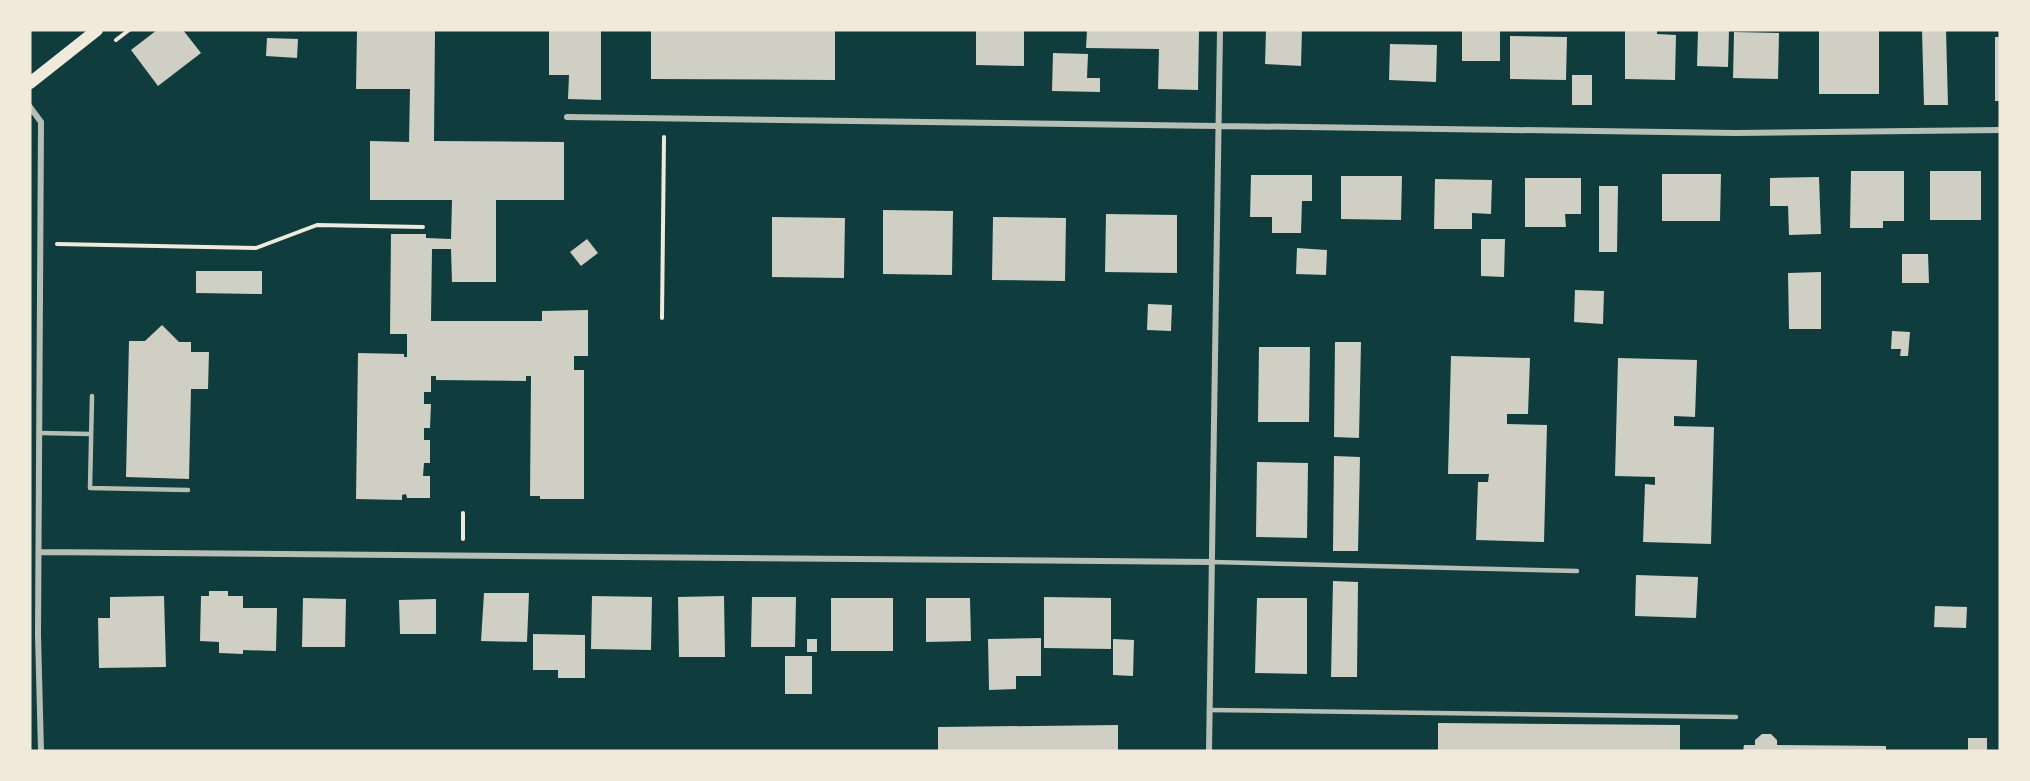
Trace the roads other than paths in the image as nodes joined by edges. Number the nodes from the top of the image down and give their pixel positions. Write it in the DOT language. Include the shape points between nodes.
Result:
graph roads {
  1 [pos="97,30"];
  2 [pos="1220,30"];
  3 [pos="30,83"];
  4 [pos="30,107"];
  5 [pos="567,117"];
  6 [pos="1218,125"];
  7 [pos="2000,130"];
  8 [pos="92,396"];
  9 [pos="41,433"];
  10 [pos="92,434"];
  11 [pos="188,490"];
  12 [pos="39,552"];
  13 [pos="1212,562"];
  14 [pos="1577,571"];
  15 [pos="1209,710"];
  16 [pos="1736,717"];
  17 [pos="41,751"];
  18 [pos="1209,751"];
  1 -- 3 [label="main road"];
  2 -- 6 [label="street"];
  4 -- 9 [label="street" via="42,122"];
  5 -- 6 [label="street"];
  6 -- 7 [label="street" via="1736,133"];
  6 -- 13 [label="street"];
  8 -- 10 [label="lane"];
  9 -- 10 [label="lane"];
  9 -- 12 [label="street"];
  10 -- 11 [label="lane" via="90,488"];
  12 -- 13 [label="street"];
  12 -- 17 [label="street"];
  13 -- 14 [label="lane"];
  13 -- 15 [label="street"];
  15 -- 16 [label="lane"];
  15 -- 18 [label="street"];
}
